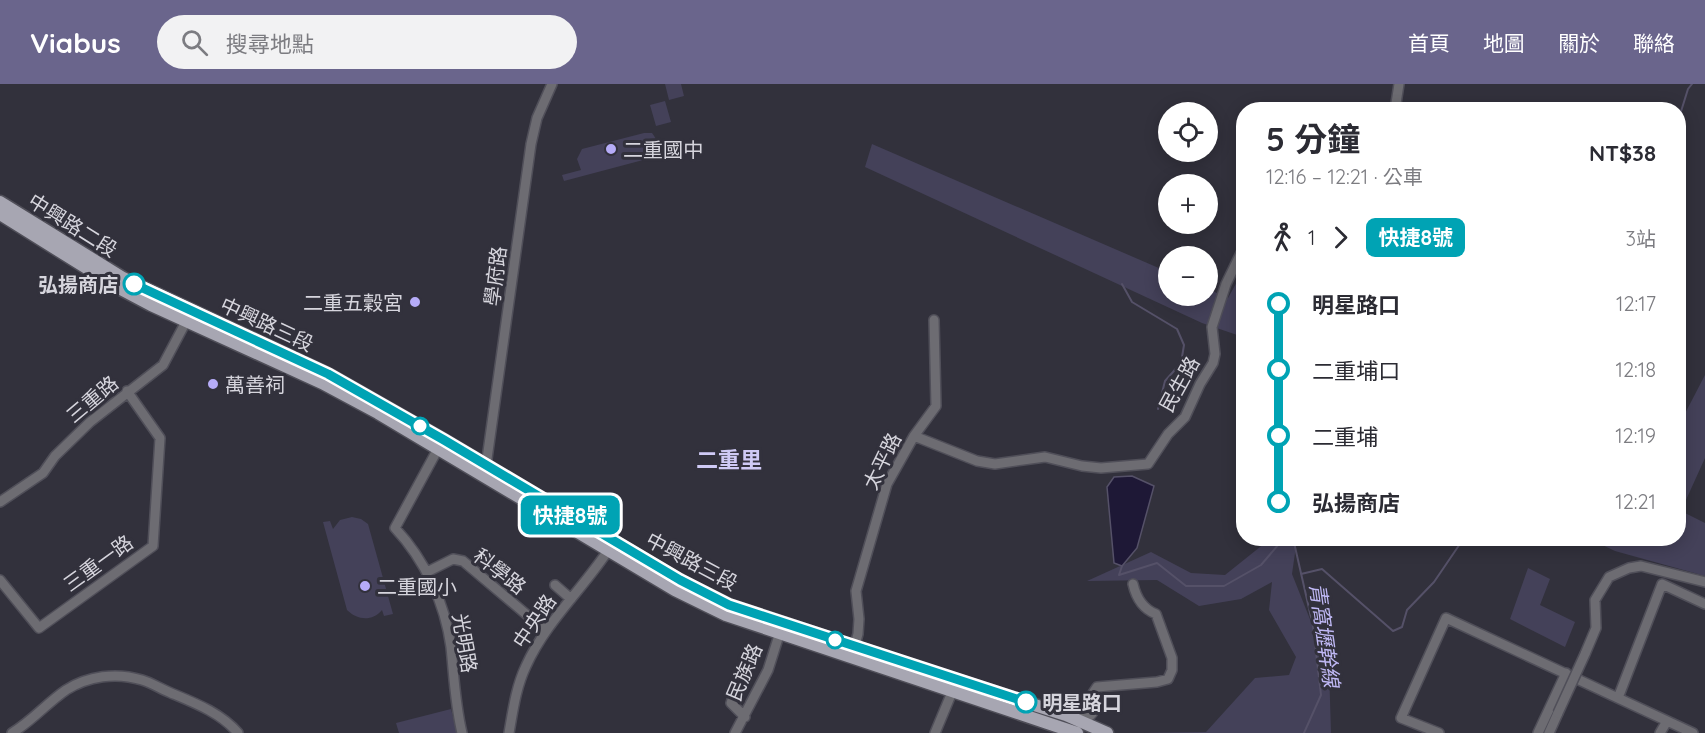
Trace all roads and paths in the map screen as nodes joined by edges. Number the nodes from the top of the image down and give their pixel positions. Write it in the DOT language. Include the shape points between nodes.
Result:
graph roads {
  1 [pos="552,84"];
  2 [pos="1400,84"];
  3 [pos="1397,102"];
  4 [pos="0,202"];
  5 [pos="0,214"];
  6 [pos="1236,263"];
  7 [pos="188,316"];
  8 [pos="934,320"];
  9 [pos="127,391"];
  10 [pos="914,436"];
  11 [pos="441,445"];
  12 [pos="484,470"];
  13 [pos="0,502"];
  14 [pos="611,546"];
  15 [pos="427,572"];
  16 [pos="0,580"];
  17 [pos="1705,582"];
  18 [pos="1133,584"];
  19 [pos="555,585"];
  20 [pos="571,599"];
  21 [pos="1705,604"];
  22 [pos="781,628"];
  23 [pos="546,631"];
  24 [pos="853,651"];
  25 [pos="747,658"];
  26 [pos="1566,673"];
  27 [pos="955,685"];
  28 [pos="1618,698"];
  29 [pos="745,717"];
  30 [pos="1064,721"];
  31 [pos="1667,721"];
  32 [pos="1100,732"];
  33 [pos="12,733"];
  34 [pos="238,733"];
  35 [pos="462,733"];
  36 [pos="509,733"];
  37 [pos="735,733"];
  38 [pos="936,733"];
  39 [pos="1077,733"];
  40 [pos="1439,733"];
  41 [pos="1538,733"];
  42 [pos="1549,733"];
  43 [pos="1660,733"];
  44 [pos="1693,733"];
  1 -- 12 [label="street, 學府路" via="530,147"];
  2 -- 3 [label="street"];
  4 -- 7 [label="main road, 中興路二段"];
  5 -- 7 [label="main road, 中興路二段" via="117,287"];
  6 -- 10 [label="street, 民生路" via="1212,327 1213,363 1185,417 1148,464 1101,468 1045,457 995,464"];
  7 -- 9 [label="street, 三重路" via="164,365"];
  7 -- 11 [label="main road, 中興路三段"];
  8 -- 10 [label="street, 太平路" via="936,406"];
  9 -- 13 [label="street, 三重路" via="55,456 43,473"];
  9 -- 16 [label="street, 三重一路" via="160,438 153,546 39,628"];
  10 -- 24 [label="street, 太平路" via="887,484 859,579 859,619"];
  11 -- 12 [label="main road, 中興路三段"];
  11 -- 15 [label="street, 光明路" via="395,528 412,546"];
  12 -- 14 [label="main road, 中興路三段"];
  14 -- 20 [label="street, 中央路"];
  14 -- 22 [label="main road, 中興路三段" via="686,595 726,615"];
  15 -- 23 [label="street, 科學路" via="453,560 464,561"];
  15 -- 35 [label="street, 光明路" via="446,620"];
  17 -- 42 [label="street, bridge" via="1641,566 1609,577 1595,600 1596,628"];
  18 -- 30 [label="street" via="1136,597 1149,612 1156,614 1172,658 1168,679 1097,687 1091,715 1087,718 1071,714"];
  19 -- 20 [label="street"];
  20 -- 23 [label="street, 中央路"];
  21 -- 28 [label="street" via="1662,584"];
  22 -- 24 [label="main road, 中興路三段"];
  22 -- 29 [label="street, 民族路" via="768,670"];
  23 -- 36 [label="street, 中央路" via="517,689"];
  24 -- 27 [label="main road, 中興路三段"];
  25 -- 29 [label="street" via="731,703"];
  26 -- 28 [label="street"];
  26 -- 40 [label="street" via="1446,618 1401,717"];
  26 -- 41 [label="street"];
  27 -- 30 [label="main road, 中興路三段"];
  27 -- 38 [label="street"];
  28 -- 31 [label="street"];
  29 -- 37 [label="street, 民族路"];
  30 -- 32 [label="main road, 中興路三段"];
  30 -- 39 [label="main road, 中興路三段"];
  31 -- 43 [label="street"];
  31 -- 44 [label="street"];
  33 -- 34 [label="street" via="31,722 66,690 105,676 143,680 214,713"];
}
